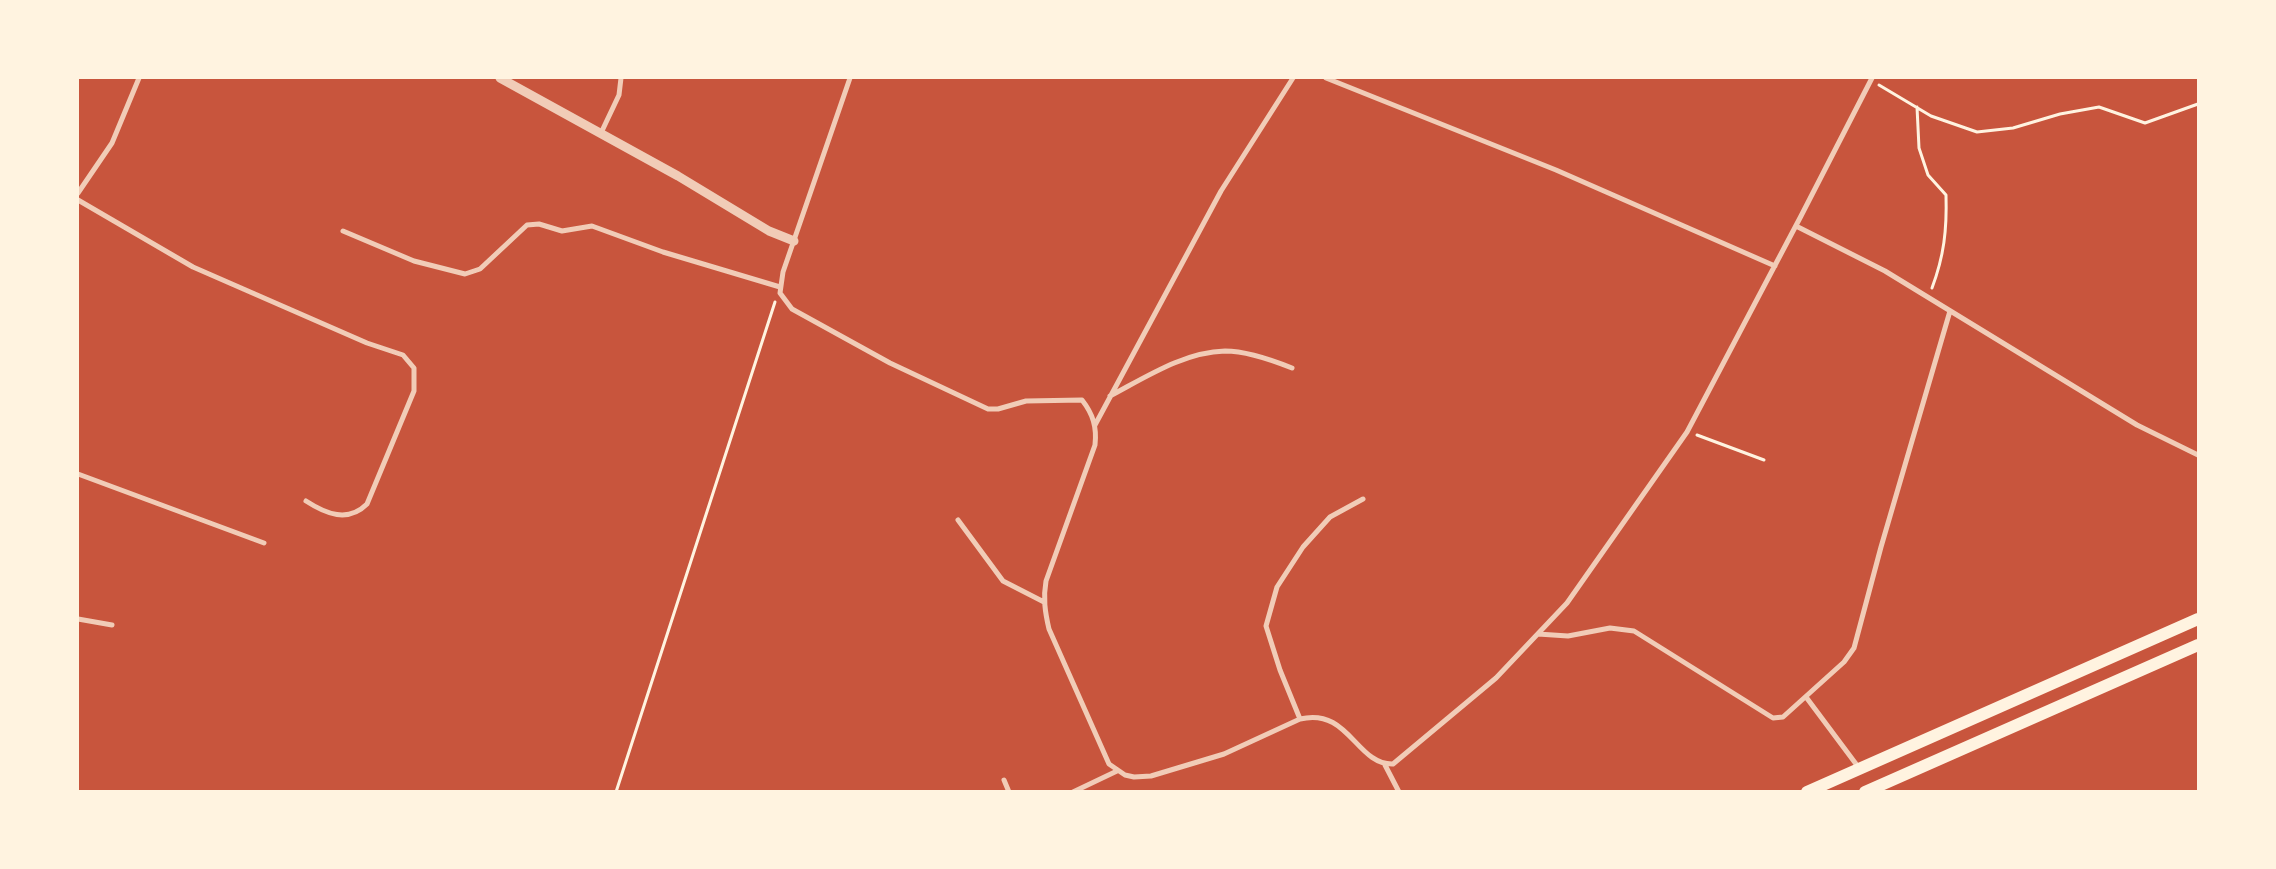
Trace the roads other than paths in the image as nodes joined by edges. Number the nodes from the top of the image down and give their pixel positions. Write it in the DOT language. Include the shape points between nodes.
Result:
graph roads {
  1 [pos="139,78"];
  2 [pos="500,78"];
  3 [pos="621,78"];
  4 [pos="850,78"];
  5 [pos="1292,78"];
  6 [pos="1326,78"];
  7 [pos="1871,79"];
  8 [pos="601,133"];
  9 [pos="78,193"];
  10 [pos="78,200"];
  11 [pos="1796,226"];
  12 [pos="343,231"];
  13 [pos="794,241"];
  14 [pos="1775,266"];
  15 [pos="780,287"];
  16 [pos="1950,311"];
  17 [pos="1292,368"];
  18 [pos="1110,396"];
  19 [pos="1095,424"];
  20 [pos="2198,455"];
  21 [pos="78,474"];
  22 [pos="1363,499"];
  23 [pos="306,501"];
  24 [pos="958,520"];
  25 [pos="264,543"];
  26 [pos="1044,602"];
  27 [pos="78,619"];
  28 [pos="2198,619"];
  29 [pos="112,625"];
  30 [pos="1538,634"];
  31 [pos="2198,645"];
  32 [pos="1806,697"];
  33 [pos="1300,719"];
  34 [pos="1385,764"];
  35 [pos="1859,768"];
  36 [pos="1117,771"];
  37 [pos="1004,780"];
  38 [pos="1009,792"];
  39 [pos="1073,792"];
  40 [pos="1399,792"];
  41 [pos="1807,792"];
  42 [pos="1865,792"];
  1 -- 9 [label="street" via="112,143"];
  2 -- 8 [label="street"];
  3 -- 8 [label="street" via="619,95"];
  4 -- 13 [label="street"];
  5 -- 18 [label="street" via="1217,199"];
  6 -- 14 [label="street" via="1556,170"];
  7 -- 11 [label="street"];
  8 -- 13 [label="street" via="769,231"];
  10 -- 23 [label="street" via="193,267 367,343 398,353 409,361 415,373 414,391 367,504 353,514 336,516"];
  11 -- 14 [label="street"];
  11 -- 16 [label="street" via="1885,271"];
  12 -- 15 [label="street" via="414,261 465,274 480,269 527,225 539,224 562,231 592,226 663,252"];
  13 -- 15 [label="street"];
  14 -- 30 [label="street" via="1687,432 1567,603"];
  15 -- 19 [label="street" via="785,302 792,309 890,363 980,406 998,409 1026,401 1082,400"];
  16 -- 20 [label="street" via="2137,424"];
  16 -- 32 [label="street" via="1854,648 1844,662"];
  17 -- 18 [label="street" via="1226,351 1194,356 1158,370"];
  18 -- 19 [label="street"];
  19 -- 26 [label="street" via="1093,453 1046,581"];
  21 -- 25 [label="street"];
  22 -- 33 [label="street" via="1330,517 1303,547 1277,587 1266,626"];
  24 -- 26 [label="street" via="1003,581"];
  26 -- 36 [label="street" via="1049,629 1109,764"];
  27 -- 29 [label="street"];
  28 -- 35 [label="main road"];
  30 -- 32 [label="street" via="1568,636 1610,628 1634,631 1774,718 1783,717"];
  30 -- 34 [label="street" via="1496,678 1400,761"];
  31 -- 42 [label="main road"];
  32 -- 35 [label="street"];
  33 -- 34 [label="street" via="1311,716 1329,720"];
  33 -- 36 [label="street" via="1224,754 1160,773 1134,778"];
  34 -- 40 [label="street"];
  35 -- 41 [label="main road"];
  36 -- 39 [label="street"];
  37 -- 38 [label="street"];
}
